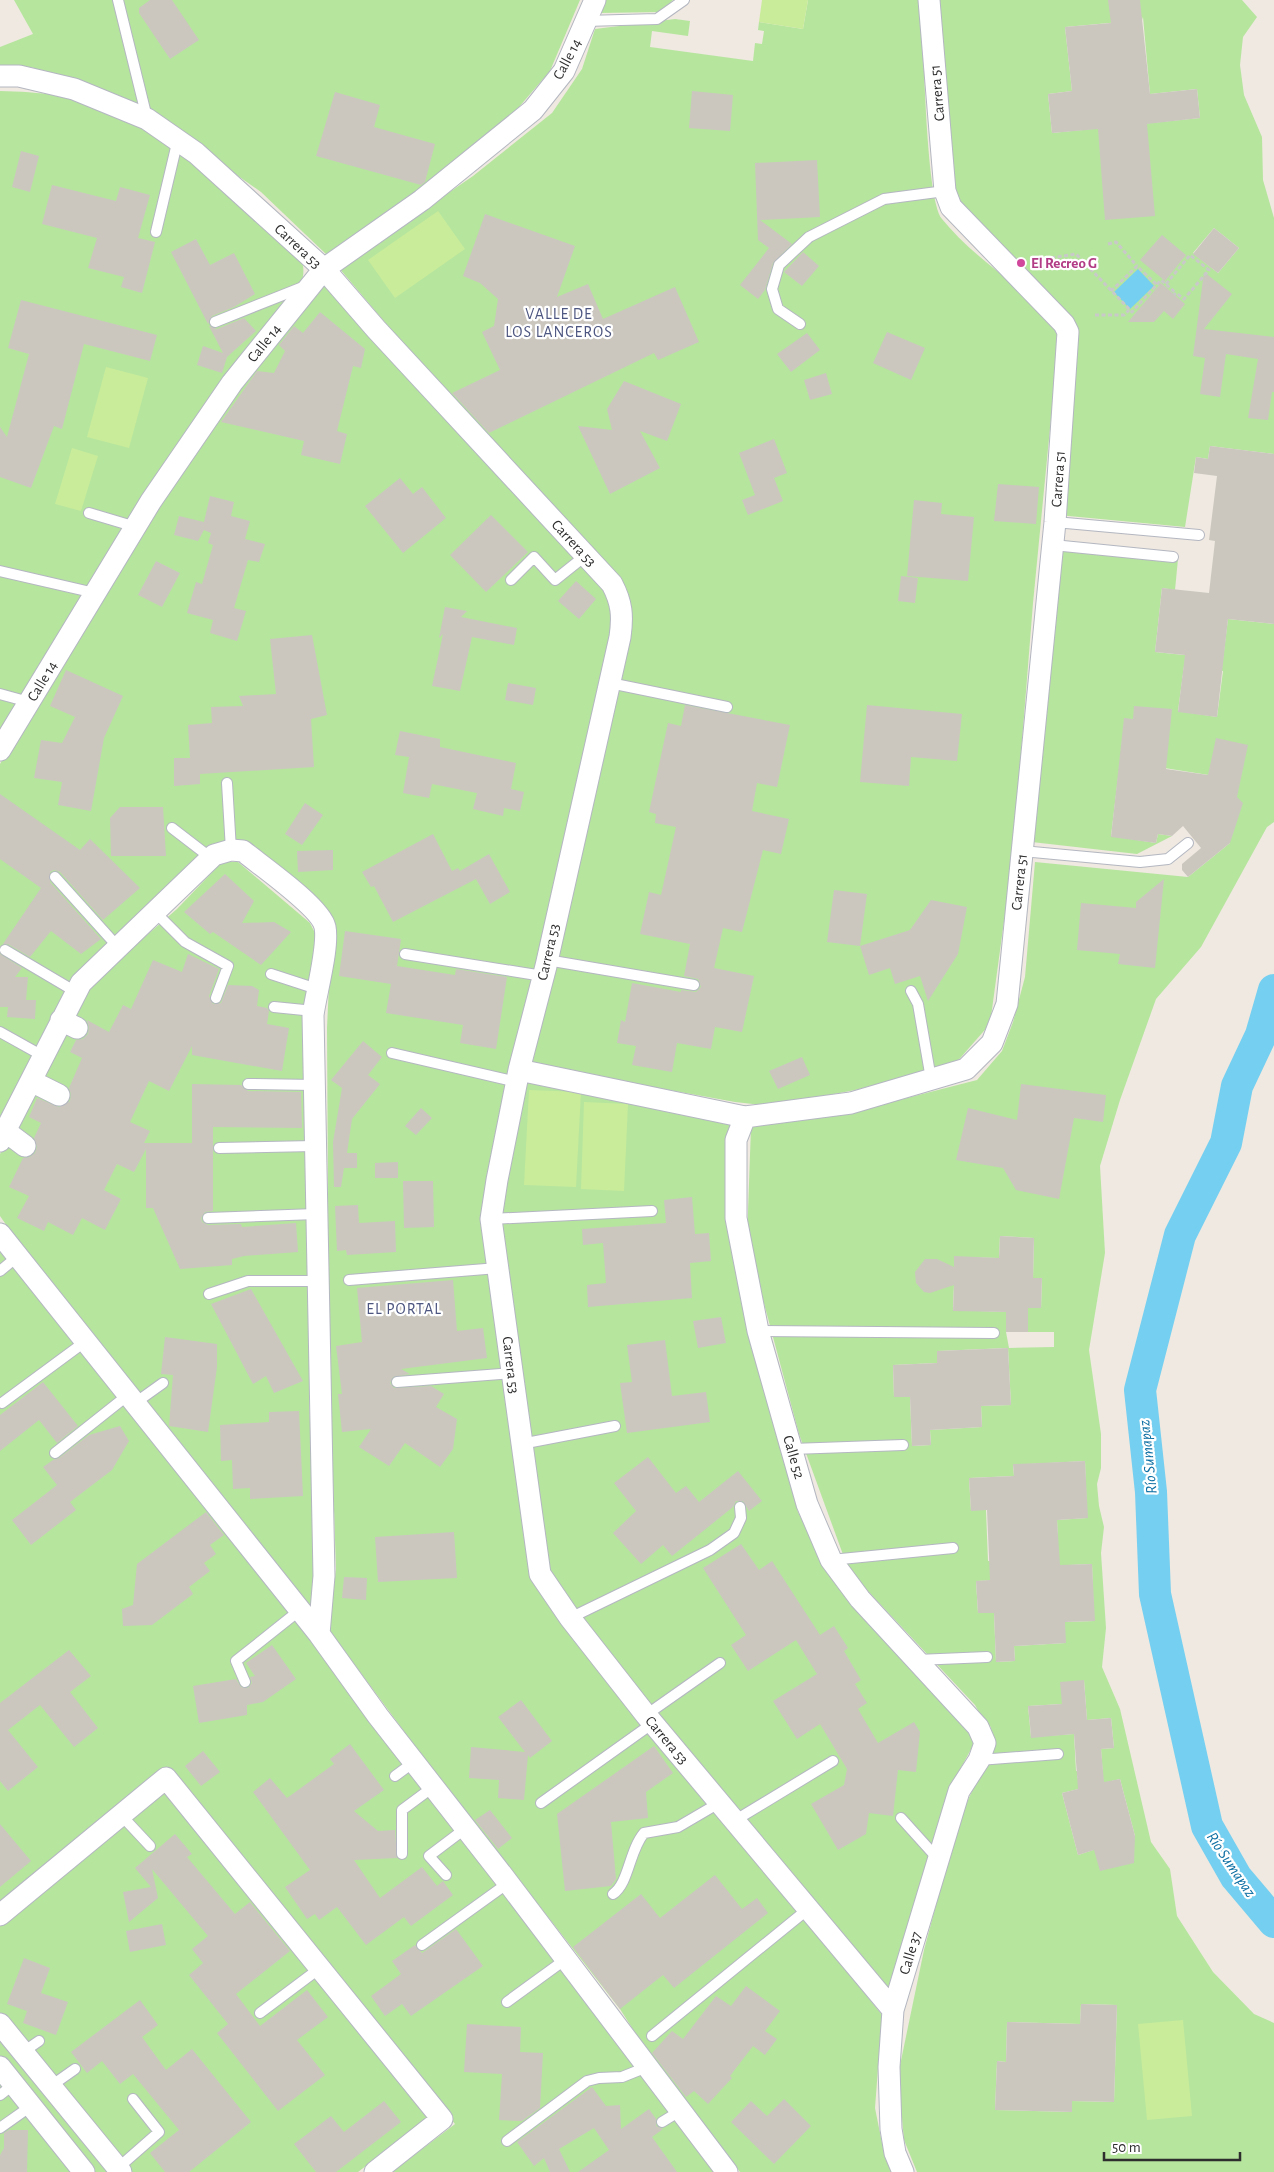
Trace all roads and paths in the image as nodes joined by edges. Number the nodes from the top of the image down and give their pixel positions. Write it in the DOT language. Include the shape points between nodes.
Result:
graph roads {
  1 [pos="118,0"];
  2 [pos="595,0"];
  3 [pos="684,0"];
  4 [pos="929,0"];
  5 [pos="585,22"];
  6 [pos="0,76"];
  7 [pos="147,119"];
  8 [pos="178,139"];
  9 [pos="945,191"];
  10 [pos="156,232"];
  11 [pos="1108,244"];
  12 [pos="1137,266"];
  13 [pos="317,277"];
  14 [pos="1022,280"];
  15 [pos="1166,284"];
  16 [pos="1157,285"];
  17 [pos="1111,291"];
  18 [pos="1129,310"];
  19 [pos="1095,315"];
  20 [pos="215,322"];
  21 [pos="800,324"];
  22 [pos="89,513"];
  23 [pos="1055,522"];
  24 [pos="136,527"];
  25 [pos="1198,535"];
  26 [pos="1053,545"];
  27 [pos="585,556"];
  28 [pos="1173,557"];
  29 [pos="0,571"];
  30 [pos="511,580"];
  31 [pos="95,593"];
  32 [pos="610,683"];
  33 [pos="0,694"];
  34 [pos="29,702"];
  35 [pos="726,707"];
  36 [pos="0,750"];
  37 [pos="227,783"];
  38 [pos="172,828"];
  39 [pos="1188,843"];
  40 [pos="231,850"];
  41 [pos="1022,851"];
  42 [pos="211,858"];
  43 [pos="55,878"];
  44 [pos="155,912"];
  45 [pos="118,947"];
  46 [pos="5,950"];
  47 [pos="405,954"];
  48 [pos="545,968"];
  49 [pos="271,974"];
  50 [pos="694,985"];
  51 [pos="317,989"];
  52 [pos="911,991"];
  53 [pos="76,992"];
  54 [pos="216,998"];
  55 [pos="274,1007"];
  56 [pos="314,1011"];
  57 [pos="0,1032"];
  58 [pos="392,1053"];
  59 [pos="43,1056"];
  60 [pos="518,1076"];
  61 [pos="932,1079"];
  62 [pos="30,1081"];
  63 [pos="248,1084"];
  64 [pos="314,1085"];
  65 [pos="59,1095"];
  66 [pos="745,1117"];
  67 [pos="2,1136"];
  68 [pos="24,1146"];
  69 [pos="314,1146"];
  70 [pos="220,1148"];
  71 [pos="652,1211"];
  72 [pos="316,1214"];
  73 [pos="208,1218"];
  74 [pos="491,1219"];
  75 [pos="0,1234"];
  76 [pos="18,1256"];
  77 [pos="498,1268"];
  78 [pos="0,1272"];
  79 [pos="349,1280"];
  80 [pos="317,1281"];
  81 [pos="209,1294"];
  82 [pos="758,1331"];
  83 [pos="994,1333"];
  84 [pos="86,1342"];
  85 [pos="512,1373"];
  86 [pos="397,1382"];
  87 [pos="162,1383"];
  88 [pos="131,1399"];
  89 [pos="2,1403"];
  90 [pos="615,1426"];
  91 [pos="521,1444"];
  92 [pos="903,1445"];
  93 [pos="792,1449"];
  94 [pos="55,1453"];
  95 [pos="740,1507"];
  96 [pos="953,1548"];
  97 [pos="831,1560"];
  98 [pos="300,1610"];
  99 [pos="570,1618"];
  100 [pos="319,1634"];
  101 [pos="987,1657"];
  102 [pos="916,1660"];
  103 [pos="720,1663"];
  104 [pos="245,1682"];
  105 [pos="649,1719"];
  106 [pos="982,1752"];
  107 [pos="1058,1754"];
  108 [pos="833,1760"];
  109 [pos="414,1762"];
  110 [pos="395,1776"];
  111 [pos="433,1786"];
  112 [pos="541,1803"];
  113 [pos="719,1803"];
  114 [pos="121,1815"];
  115 [pos="901,1818"];
  116 [pos="734,1821"];
  117 [pos="466,1828"];
  118 [pos="150,1846"];
  119 [pos="402,1854"];
  120 [pos="938,1859"];
  121 [pos="446,1875"];
  122 [pos="508,1883"];
  123 [pos="613,1894"];
  124 [pos="808,1909"];
  125 [pos="0,1915"];
  126 [pos="422,1945"];
  127 [pos="566,1960"];
  128 [pos="320,1968"];
  129 [pos="507,2002"];
  130 [pos="893,2010"];
  131 [pos="260,2013"];
  132 [pos="0,2024"];
  133 [pos="652,2036"];
  134 [pos="0,2067"];
  135 [pos="647,2067"];
  136 [pos="75,2069"];
  137 [pos="51,2086"];
  138 [pos="7,2089"];
  139 [pos="133,2099"];
  140 [pos="32,2106"];
  141 [pos="680,2111"];
  142 [pos="662,2122"];
  143 [pos="84,2126"];
  144 [pos="0,2128"];
  145 [pos="506,2142"];
  146 [pos="63,2146"];
  147 [pos="119,2170"];
  148 [pos="84,2172"];
  149 [pos="375,2172"];
  150 [pos="727,2172"];
  151 [pos="902,2172"];
  1 -- 7 [label="lane"];
  2 -- 5 [label="street, Calle 14"];
  3 -- 5 [label="lane" via="657,19"];
  4 -- 9 [label="street, Carrera 51"];
  5 -- 13 [label="street, Calle 14" via="564,71 534,110 422,200"];
  6 -- 7 [label="street, Carrera 53" via="19,76 74,89"];
  7 -- 8 [label="street, Carrera 53"];
  8 -- 10 [label="lane"];
  8 -- 13 [label="street, Carrera 53" via="196,153"];
  9 -- 14 [label="street, Carrera 51" via="951,207"];
  9 -- 21 [label="lane" via="884,199 810,237 779,265 772,289 778,309"];
  11 -- 12 [label="path" via="1116,242"];
  12 -- 16 [label="path"];
  12 -- 17 [label="path"];
  13 -- 20 [label="lane"];
  13 -- 24 [label="street, Calle 14" via="232,382"];
  13 -- 27 [label="street, Carrera 53" via="376,329"];
  14 -- 17 [label="path" via="1044,259 1076,254"];
  14 -- 23 [label="street, Carrera 51" via="1068,332"];
  15 -- 15 [label="path" via="1184,299 1209,270 1190,255"];
  15 -- 16 [label="path" via="1161,280"];
  16 -- 18 [label="path" via="1137,309"];
  17 -- 18 [label="path"];
  18 -- 19 [label="path" via="1124,315"];
  22 -- 24 [label="lane"];
  23 -- 25 [label="lane"];
  23 -- 26 [label="street, Carrera 51"];
  24 -- 31 [label="street, Calle 14"];
  26 -- 28 [label="lane"];
  26 -- 41 [label="street, Carrera 51"];
  27 -- 30 [label="lane" via="555,580 534,557"];
  27 -- 32 [label="street, Carrera 53" via="612,584 621,600 623,617"];
  29 -- 31 [label="lane"];
  31 -- 34 [label="street, Calle 14"];
  32 -- 35 [label="lane"];
  32 -- 48 [label="street, Carrera 53"];
  33 -- 34 [label="lane"];
  34 -- 36 [label="street, Calle 14"];
  37 -- 40 [label="lane"];
  38 -- 42 [label="lane"];
  39 -- 41 [label="lane" via="1168,859 1140,862"];
  40 -- 42 [label="street"];
  40 -- 51 [label="street" via="243,851 314,909 319,917 324,926 324,942"];
  41 -- 61 [label="street, Carrera 51" via="1007,1004 992,1043 966,1069"];
  42 -- 44 [label="street"];
  43 -- 45 [label="lane"];
  44 -- 45 [label="street"];
  44 -- 54 [label="lane" via="184,942 228,966"];
  45 -- 53 [label="street" via="80,983"];
  46 -- 53 [label="lane"];
  47 -- 48 [label="lane"];
  48 -- 50 [label="lane"];
  48 -- 60 [label="street, Carrera 53"];
  49 -- 51 [label="lane"];
  51 -- 56 [label="street"];
  52 -- 61 [label="lane" via="918,1004"];
  53 -- 59 [label="street" via="69,1024"];
  55 -- 56 [label="lane"];
  56 -- 64 [label="street"];
  57 -- 59 [label="lane"];
  58 -- 60 [label="lane"];
  59 -- 62 [label="street"];
  60 -- 66 [label="street, Carrera 51"];
  60 -- 74 [label="street, Carrera 53"];
  61 -- 66 [label="street, Carrera 51" via="852,1103"];
  62 -- 65 [label="street"];
  62 -- 67 [label="street"];
  63 -- 64 [label="lane"];
  64 -- 69 [label="street"];
  66 -- 82 [label="street, Calle 52" via="736,1140 736,1218"];
  67 -- 68 [label="street"];
  69 -- 70 [label="lane"];
  69 -- 72 [label="street"];
  71 -- 74 [label="lane"];
  72 -- 73 [label="lane"];
  72 -- 80 [label="street"];
  74 -- 77 [label="street, Carrera 53"];
  75 -- 76 [label="street"];
  76 -- 78 [label="lane"];
  76 -- 84 [label="street"];
  77 -- 79 [label="lane"];
  77 -- 85 [label="street, Carrera 53"];
  80 -- 81 [label="lane" via="248,1281"];
  80 -- 100 [label="street" via="324,1576"];
  82 -- 83 [label="lane"];
  82 -- 93 [label="street, Calle 52"];
  84 -- 88 [label="street"];
  84 -- 89 [label="lane"];
  85 -- 86 [label="lane"];
  85 -- 91 [label="street, Carrera 53"];
  87 -- 88 [label="lane"];
  88 -- 94 [label="lane"];
  88 -- 98 [label="street"];
  90 -- 91 [label="lane"];
  91 -- 99 [label="street, Carrera 53" via="540,1574"];
  92 -- 93 [label="lane"];
  93 -- 97 [label="street, Calle 52" via="807,1504"];
  95 -- 99 [label="lane" via="741,1518 734,1533 710,1550"];
  96 -- 97 [label="lane"];
  97 -- 102 [label="street, Calle 52" via="860,1598"];
  98 -- 100 [label="street"];
  98 -- 104 [label="lane" via="236,1661"];
  99 -- 105 [label="street, Carrera 53"];
  100 -- 109 [label="street"];
  101 -- 102 [label="lane"];
  102 -- 106 [label="street, Calle 52" via="978,1727"];
  103 -- 105 [label="lane"];
  105 -- 112 [label="lane"];
  105 -- 113 [label="street, Carrera 53"];
  106 -- 107 [label="lane"];
  106 -- 120 [label="street, Calle 37" via="959,1791"];
  108 -- 116 [label="lane"];
  109 -- 110 [label="lane"];
  109 -- 111 [label="street"];
  111 -- 117 [label="street"];
  111 -- 119 [label="lane" via="402,1810"];
  113 -- 116 [label="street, Carrera 53"];
  113 -- 123 [label="lane" via="678,1827 644,1833 629,1859 621,1888"];
  114 -- 118 [label="lane"];
  114 -- 125 [label="street"];
  114 -- 128 [label="street" via="166,1778"];
  115 -- 120 [label="lane"];
  116 -- 124 [label="street, Carrera 53"];
  117 -- 121 [label="lane" via="429,1856"];
  117 -- 122 [label="street"];
  120 -- 130 [label="street, Calle 37"];
  122 -- 126 [label="lane"];
  122 -- 127 [label="street"];
  124 -- 130 [label="street, Carrera 53"];
  124 -- 133 [label="lane"];
  127 -- 129 [label="lane"];
  127 -- 135 [label="street"];
  128 -- 131 [label="lane"];
  128 -- 149 [label="street" via="442,2119"];
  130 -- 151 [label="street, Calle 37" via="889,2067 891,2129"];
  132 -- 137 [label="street" via="31,2046"];
  134 -- 138 [label="street"];
  135 -- 141 [label="street"];
  135 -- 145 [label="lane" via="622,2077 587,2082"];
  136 -- 137 [label="lane"];
  137 -- 143 [label="street"];
  138 -- 140 [label="street"];
  139 -- 147 [label="lane" via="159,2132"];
  140 -- 144 [label="lane"];
  140 -- 146 [label="street"];
  141 -- 142 [label="lane"];
  141 -- 150 [label="street"];
  143 -- 146 [label="street"];
  143 -- 147 [label="street"];
  146 -- 148 [label="street"];
}
